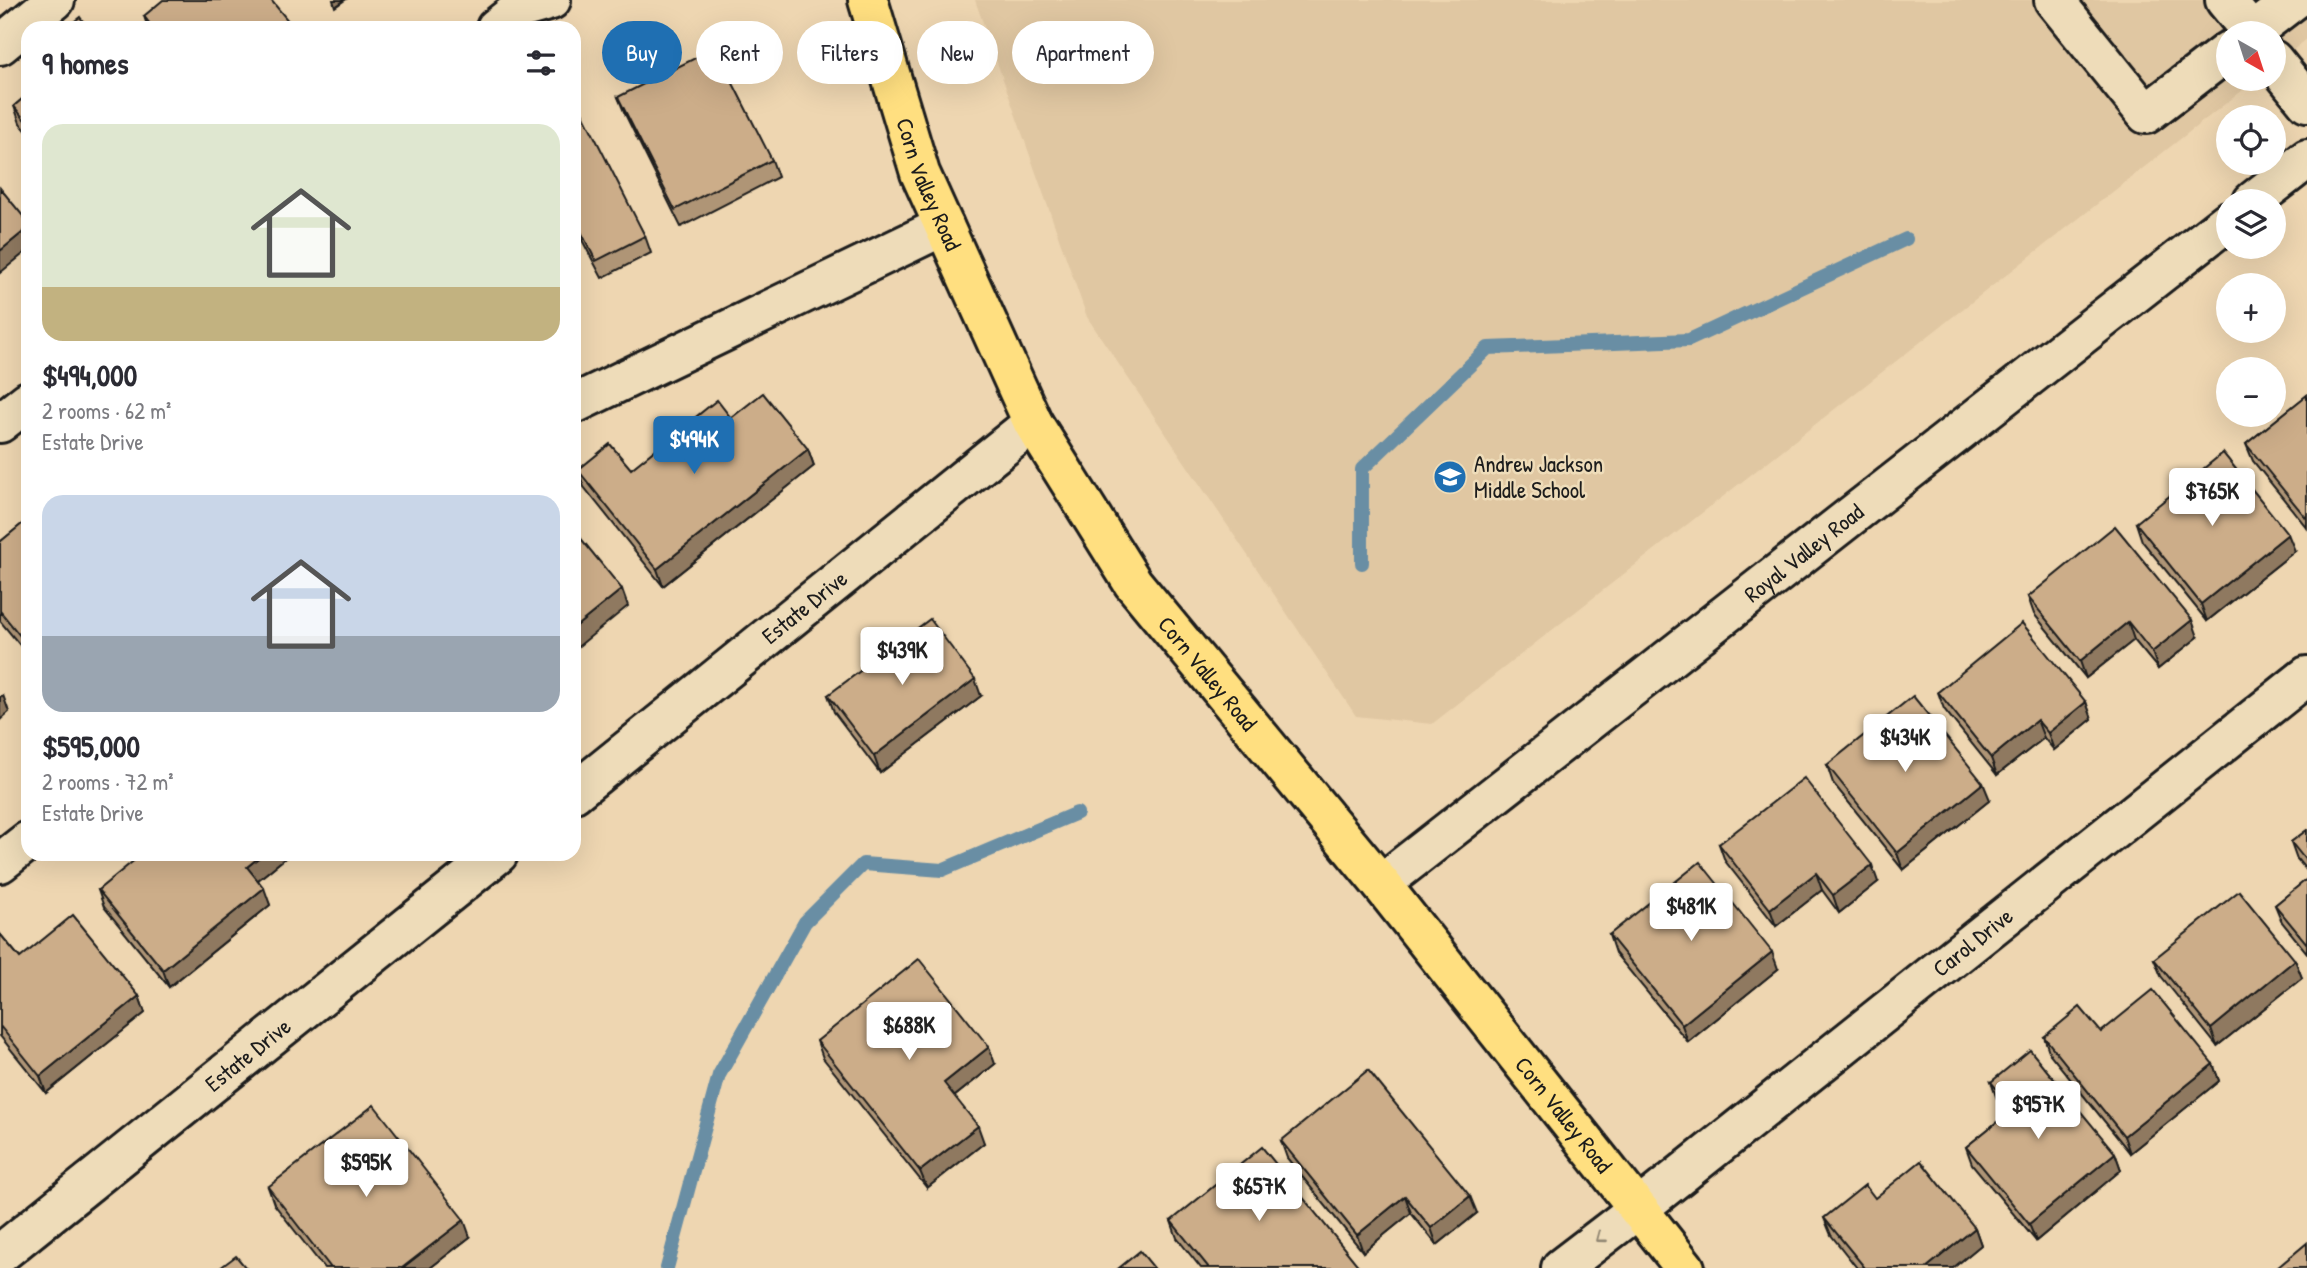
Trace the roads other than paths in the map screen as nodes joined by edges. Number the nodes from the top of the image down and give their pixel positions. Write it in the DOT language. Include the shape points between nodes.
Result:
graph roads {
  1 [pos="55,0"];
  2 [pos="551,0"];
  3 [pos="868,0"];
  4 [pos="2054,0"];
  5 [pos="2225,0"];
  6 [pos="2294,0"];
  7 [pos="29,21"];
  8 [pos="505,21"];
  9 [pos="2242,21"];
  10 [pos="2267,21"];
  11 [pos="21,28"];
  12 [pos="0,45"];
  13 [pos="2216,60"];
  14 [pos="2286,76"];
  15 [pos="2307,102"];
  16 [pos="2307,159"];
  17 [pos="2268,189"];
  18 [pos="944,226"];
  19 [pos="2216,230"];
  20 [pos="581,401"];
  21 [pos="21,407"];
  22 [pos="1033,423"];
  23 [pos="0,424"];
  24 [pos="2307,676"];
  25 [pos="581,787"];
  26 [pos="21,846"];
  27 [pos="489,861"];
  28 [pos="0,863"];
  29 [pos="1381,884"];
  30 [pos="1638,1209"];
  31 [pos="0,1254"];
  32 [pos="1561,1268"];
  33 [pos="1685,1268"];
  1 -- 7 [label="street"];
  2 -- 8 [label="street" via="520,9"];
  3 -- 18 [label="main road, Corn Valley Road" via="920,173"];
  4 -- 13 [label="street" via="2146,114"];
  5 -- 9 [label="street"];
  6 -- 10 [label="street"];
  11 -- 12 [label="street"];
  14 -- 15 [label="street"];
  16 -- 17 [label="street"];
  18 -- 20 [label="street"];
  18 -- 22 [label="main road, Corn Valley Road"];
  19 -- 29 [label="street, Royal Valley Road"];
  21 -- 23 [label="street"];
  22 -- 25 [label="street, Estate Drive"];
  22 -- 29 [label="main road, Corn Valley Road" via="1133,583"];
  24 -- 30 [label="street, Carol Drive"];
  26 -- 28 [label="street"];
  27 -- 31 [label="street, Estate Drive"];
  29 -- 30 [label="main road, Corn Valley Road"];
  30 -- 32 [label="street, Carol Drive, one-way"];
  30 -- 33 [label="main road, Corn Valley Road"];
}
